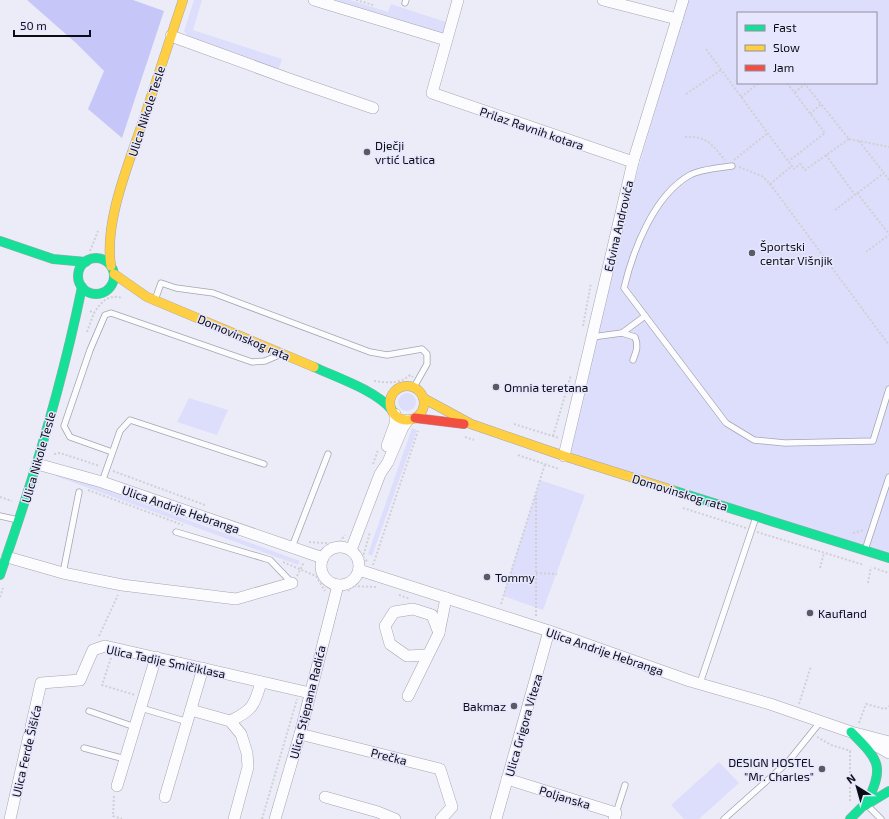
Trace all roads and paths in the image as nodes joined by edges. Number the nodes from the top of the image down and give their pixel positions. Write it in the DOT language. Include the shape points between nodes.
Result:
graph roads {
  1 [pos="183,0"];
  2 [pos="314,0"];
  3 [pos="356,0"];
  4 [pos="458,0"];
  5 [pos="603,0"];
  6 [pos="683,0"];
  7 [pos="363,1"];
  8 [pos="373,5"];
  9 [pos="677,19"];
  10 [pos="171,36"];
  11 [pos="446,40"];
  12 [pos="706,49"];
  13 [pos="721,70"];
  14 [pos="758,84"];
  15 [pos="788,84"];
  16 [pos="794,93"];
  17 [pos="686,94"];
  18 [pos="741,97"];
  19 [pos="821,104"];
  20 [pos="374,108"];
  21 [pos="810,114"];
  22 [pos="768,133"];
  23 [pos="685,137"];
  24 [pos="849,140"];
  25 [pos="859,141"];
  26 [pos="889,147"];
  27 [pos="826,155"];
  28 [pos="633,162"];
  29 [pos="789,162"];
  30 [pos="732,166"];
  31 [pos="792,166"];
  32 [pos="884,173"];
  33 [pos="889,180"];
  34 [pos="770,184"];
  35 [pos="856,194"];
  36 [pos="835,210"];
  37 [pos="112,222"];
  38 [pos="889,234"];
  39 [pos="0,241"];
  40 [pos="866,252"];
  41 [pos="49,258"];
  42 [pos="88,260"];
  43 [pos="113,270"];
  44 [pos="80,283"];
  45 [pos="591,283"];
  46 [pos="105,291"];
  47 [pos="151,299"];
  48 [pos="92,304"];
  49 [pos="86,314"];
  50 [pos="645,316"];
  51 [pos="583,326"];
  52 [pos="622,333"];
  53 [pos="72,337"];
  54 [pos="592,337"];
  55 [pos="889,345"];
  56 [pos="281,354"];
  57 [pos="633,360"];
  58 [pos="573,370"];
  59 [pos="410,375"];
  60 [pos="340,380"];
  61 [pos="416,384"];
  62 [pos="889,389"];
  63 [pos="397,390"];
  64 [pos="423,398"];
  65 [pos="393,412"];
  66 [pos="412,419"];
  67 [pos="510,423"];
  68 [pos="471,424"];
  69 [pos="419,427"];
  70 [pos="460,436"];
  71 [pos="554,436"];
  72 [pos="480,442"];
  73 [pos="380,446"];
  74 [pos="549,451"];
  75 [pos="112,452"];
  76 [pos="54,454"];
  77 [pos="328,454"];
  78 [pos="516,454"];
  79 [pos="564,456"];
  80 [pos="37,464"];
  81 [pos="264,464"];
  82 [pos="545,465"];
  83 [pos="106,468"];
  84 [pos="559,469"];
  85 [pos="376,471"];
  86 [pos="889,477"];
  87 [pos="102,482"];
  88 [pos="79,492"];
  89 [pos="536,492"];
  90 [pos="209,507"];
  91 [pos="683,508"];
  92 [pos="0,516"];
  93 [pos="756,516"];
  94 [pos="20,520"];
  95 [pos="371,527"];
  96 [pos="349,530"];
  97 [pos="751,530"];
  98 [pos="176,532"];
  99 [pos="305,544"];
  100 [pos="292,547"];
  101 [pos="351,550"];
  102 [pos="864,550"];
  103 [pos="824,553"];
  104 [pos="7,557"];
  105 [pos="323,558"];
  106 [pos="889,558"];
  107 [pos="372,566"];
  108 [pos="871,567"];
  109 [pos="378,568"];
  110 [pos="820,568"];
  111 [pos="359,570"];
  112 [pos="63,573"];
  113 [pos="536,573"];
  114 [pos="889,573"];
  115 [pos="556,574"];
  116 [pos="0,575"];
  117 [pos="292,583"];
  118 [pos="868,583"];
  119 [pos="122,585"];
  120 [pos="338,585"];
  121 [pos="377,587"];
  122 [pos="345,593"];
  123 [pos="399,595"];
  124 [pos="446,598"];
  125 [pos="414,600"];
  126 [pos="498,615"];
  127 [pos="537,628"];
  128 [pos="549,631"];
  129 [pos="439,633"];
  130 [pos="114,648"];
  131 [pos="93,650"];
  132 [pos="427,655"];
  133 [pos="156,658"];
  134 [pos="811,666"];
  135 [pos="203,668"];
  136 [pos="261,682"];
  137 [pos="700,683"];
  138 [pos="41,684"];
  139 [pos="310,693"];
  140 [pos="408,696"];
  141 [pos="144,697"];
  142 [pos="889,706"];
  143 [pos="141,708"];
  144 [pos="191,710"];
  145 [pos="90,711"];
  146 [pos="797,713"];
  147 [pos="230,721"];
  148 [pos="821,721"];
  149 [pos="188,722"];
  150 [pos="135,727"];
  151 [pos="854,729"];
  152 [pos="300,734"];
  153 [pos="810,734"];
  154 [pos="889,742"];
  155 [pos="84,748"];
  156 [pos="850,751"];
  157 [pos="856,753"];
  158 [pos="889,753"];
  159 [pos="125,759"];
  160 [pos="507,779"];
  161 [pos="625,785"];
  162 [pos="117,786"];
  163 [pos="887,787"];
  164 [pos="165,797"];
  165 [pos="325,797"];
  166 [pos="850,801"];
  167 [pos="866,804"];
  168 [pos="615,816"];
  169 [pos="10,819"];
  170 [pos="122,819"];
  171 [pos="234,819"];
  172 [pos="275,819"];
  173 [pos="395,819"];
  174 [pos="441,819"];
  175 [pos="496,819"];
  176 [pos="724,819"];
  177 [pos="850,819"];
  178 [pos="881,819"];
  1 -- 10 [label="main road, Ulica Nikole Tesle"];
  2 -- 11 [label="street"];
  3 -- 7 [label="path"];
  4 -- 11 [label="street"];
  5 -- 9 [label="street"];
  6 -- 9 [label="street, Edvina Androvića"];
  7 -- 8 [label="path"];
  9 -- 28 [label="street, Edvina Androvića"];
  10 -- 20 [label="street"];
  10 -- 37 [label="main road, Ulica Nikole Tesle"];
  11 -- 28 [label="street, Prilaz Ravnih kotara" via="432,93"];
  12 -- 13 [label="path"];
  13 -- 17 [label="path"];
  13 -- 18 [label="path"];
  14 -- 18 [label="path"];
  15 -- 16 [label="path"];
  16 -- 19 [label="path" via="805,84"];
  16 -- 21 [label="path"];
  18 -- 22 [label="path"];
  19 -- 21 [label="path"];
  19 -- 24 [label="path"];
  21 -- 29 [label="path" via="825,133"];
  22 -- 23 [label="path" via="729,164 710,143 698,136"];
  22 -- 29 [label="path"];
  24 -- 25 [label="path"];
  24 -- 27 [label="path"];
  25 -- 26 [label="path"];
  25 -- 32 [label="path"];
  27 -- 31 [label="path" via="805,170 800,164 794,169"];
  27 -- 35 [label="path"];
  28 -- 54 [label="street, Edvina Androvića"];
  29 -- 31 [label="path"];
  30 -- 34 [label="path" via="758,174"];
  30 -- 50 [label="lane" via="691,175 671,189 654,213 637,247 624,288"];
  31 -- 34 [label="path"];
  32 -- 33 [label="path"];
  32 -- 35 [label="path"];
  34 -- 55 [label="path"];
  35 -- 36 [label="path"];
  35 -- 38 [label="path"];
  37 -- 42 [label="main road, Ulica Nikole Tesle" via="96,252"];
  37 -- 43 [label="main road, Ulica Nikole Tesle" via="109,253"];
  38 -- 40 [label="path"];
  39 -- 41 [label="main road"];
  41 -- 42 [label="main road" via="69,262"];
  41 -- 44 [label="main road"];
  42 -- 43 [label="main road" via="102,259"];
  42 -- 44 [label="main road" via="80,268"];
  43 -- 46 [label="main road" via="112,284"];
  43 -- 47 [label="main road, Domovinskog rata" via="119,279"];
  44 -- 46 [label="main road" via="91,293"];
  44 -- 53 [label="main road, Ulica Nikole Tesle"];
  45 -- 51 [label="path"];
  46 -- 47 [label="main road, Domovinskog rata"];
  46 -- 48 [label="main road"];
  47 -- 56 [label="main road, Domovinskog rata"];
  47 -- 61 [label="lane" via="161,283 176,288 213,292 370,352 387,355 422,350 427,354 427,364"];
  49 -- 53 [label="main road, Ulica Nikole Tesle"];
  50 -- 52 [label="lane"];
  50 -- 62 [label="lane" via="726,423 754,440 784,443 873,441"];
  52 -- 54 [label="lane"];
  52 -- 57 [label="lane" via="635,337 638,347"];
  53 -- 80 [label="main road, Ulica Nikole Tesle"];
  54 -- 79 [label="street, Edvina Androvića"];
  56 -- 60 [label="main road, Domovinskog rata"];
  56 -- 75 [label="lane" via="265,361 252,362 111,313 105,315 64,426 70,437"];
  58 -- 71 [label="path"];
  59 -- 61 [label="path"];
  60 -- 63 [label="main road, Domovinskog rata" via="359,381"];
  60 -- 65 [label="main road, Domovinskog rata" via="379,398"];
  61 -- 63 [label="main road"];
  61 -- 64 [label="main road"];
  63 -- 65 [label="main road" via="391,399"];
  64 -- 66 [label="main road" via="422,411"];
  64 -- 68 [label="main road, Domovinskog rata"];
  65 -- 66 [label="main road" via="399,418"];
  65 -- 85 [label="street" via="395,424"];
  66 -- 68 [label="main road, Domovinskog rata" via="428,417 454,424"];
  66 -- 85 [label="street" via="403,427 388,462"];
  67 -- 71 [label="path"];
  68 -- 74 [label="main road, Domovinskog rata"];
  69 -- 107 [label="path"];
  70 -- 72 [label="path"];
  71 -- 74 [label="path"];
  73 -- 85 [label="path"];
  74 -- 79 [label="main road, Domovinskog rata"];
  74 -- 82 [label="path"];
  75 -- 81 [label="lane" via="120,431 130,420"];
  75 -- 83 [label="lane"];
  76 -- 83 [label="path" via="60,453"];
  77 -- 100 [label="lane"];
  78 -- 82 [label="path"];
  79 -- 93 [label="main road, Domovinskog rata"];
  80 -- 87 [label="street, Ulica Andrije Hebranga"];
  80 -- 94 [label="main road, Ulica Nikole Tesle"];
  82 -- 84 [label="path"];
  82 -- 89 [label="path"];
  83 -- 87 [label="lane"];
  83 -- 90 [label="path"];
  85 -- 101 [label="street"];
  86 -- 102 [label="lane"];
  87 -- 100 [label="street, Ulica Andrije Hebranga"];
  88 -- 112 [label="lane"];
  89 -- 113 [label="path"];
  89 -- 126 [label="path"];
  91 -- 97 [label="path"];
  92 -- 94 [label="lane"];
  93 -- 97 [label="lane"];
  93 -- 102 [label="main road, Domovinskog rata"];
  94 -- 104 [label="main road, Ulica Nikole Tesle"];
  95 -- 107 [label="path" via="363,557"];
  96 -- 99 [label="path" via="338,544 308,541"];
  97 -- 103 [label="path"];
  97 -- 137 [label="lane"];
  98 -- 117 [label="lane" via="270,560"];
  100 -- 105 [label="street, Ulica Andrije Hebranga"];
  101 -- 105 [label="street" via="335,547"];
  101 -- 111 [label="street" via="358,559"];
  102 -- 106 [label="main road, Domovinskog rata"];
  103 -- 108 [label="path"];
  103 -- 110 [label="path"];
  104 -- 112 [label="street"];
  104 -- 116 [label="main road, Ulica Nikole Tesle"];
  105 -- 120 [label="street" via="321,564 324,575 327,580"];
  107 -- 109 [label="path"];
  108 -- 114 [label="path"];
  108 -- 118 [label="path"];
  111 -- 120 [label="street" via="349,583"];
  111 -- 124 [label="street, Ulica Andrije Hebranga"];
  112 -- 119 [label="street"];
  113 -- 115 [label="path"];
  113 -- 127 [label="path"];
  117 -- 119 [label="street" via="236,598"];
  119 -- 131 [label="path"];
  120 -- 139 [label="street, Ulica Stjepana Radića"];
  121 -- 122 [label="path" via="353,586"];
  123 -- 125 [label="path"];
  124 -- 126 [label="street, Ulica Andrije Hebranga"];
  124 -- 129 [label="street"];
  126 -- 127 [label="street, Ulica Andrije Hebranga"];
  127 -- 128 [label="street, Ulica Andrije Hebranga"];
  128 -- 137 [label="street, Ulica Andrije Hebranga" via="627,660"];
  128 -- 160 [label="street, Ulica Grigora Viteza"];
  129 -- 132 [label="street"];
  129 -- 132 [label="street" via="432,615 413,609 394,612 385,626 390,644 407,656"];
  130 -- 131 [label="street, Ulica Tadije Smičiklasa" via="105,646"];
  130 -- 133 [label="street, Ulica Tadije Smičiklasa"];
  130 -- 141 [label="path" via="102,685"];
  131 -- 138 [label="street, Ulica Tadije Smičiklasa" via="80,680"];
  132 -- 140 [label="street"];
  133 -- 135 [label="street, Ulica Tadije Smičiklasa"];
  133 -- 141 [label="street"];
  134 -- 146 [label="path"];
  135 -- 136 [label="street, Ulica Tadije Smičiklasa"];
  135 -- 144 [label="street"];
  136 -- 139 [label="street, Ulica Tadije Smičiklasa"];
  136 -- 147 [label="street" via="255,702 246,714"];
  137 -- 146 [label="street, Ulica Andrije Hebranga"];
  138 -- 169 [label="street, Ulica Ferde Šišića"];
  139 -- 152 [label="street, Ulica Stjepana Radića"];
  141 -- 143 [label="street"];
  142 -- 151 [label="path" via="885,709 866,704"];
  143 -- 149 [label="lane"];
  143 -- 150 [label="street"];
  144 -- 147 [label="street"];
  144 -- 149 [label="street"];
  145 -- 150 [label="lane"];
  146 -- 148 [label="street, Ulica Andrije Hebranga"];
  147 -- 171 [label="street" via="241,734 247,753 248,768"];
  148 -- 151 [label="street, Ulica Andrije Hebranga"];
  148 -- 153 [label="lane"];
  149 -- 164 [label="street"];
  150 -- 159 [label="street"];
  151 -- 154 [label="street, Ulica Andrije Hebranga"];
  151 -- 158 [label="street, Ulica Andrije Hebranga"];
  151 -- 167 [label="main road" via="872,752 878,765 878,779"];
  152 -- 172 [label="street, Ulica Stjepana Radića"];
  152 -- 174 [label="street, Prečka" via="440,769 452,807"];
  153 -- 156 [label="path"];
  153 -- 176 [label="lane" via="788,762"];
  155 -- 159 [label="lane"];
  156 -- 157 [label="path"];
  156 -- 166 [label="path"];
  159 -- 162 [label="street"];
  160 -- 168 [label="street, Poljanska"];
  160 -- 175 [label="street, Ulica Grigora Viteza"];
  161 -- 168 [label="lane"];
  162 -- 170 [label="path" via="112,801 112,816"];
  163 -- 167 [label="main road"];
  165 -- 173 [label="street"];
  167 -- 177 [label="main road"];
  167 -- 178 [label="lane"];
}
